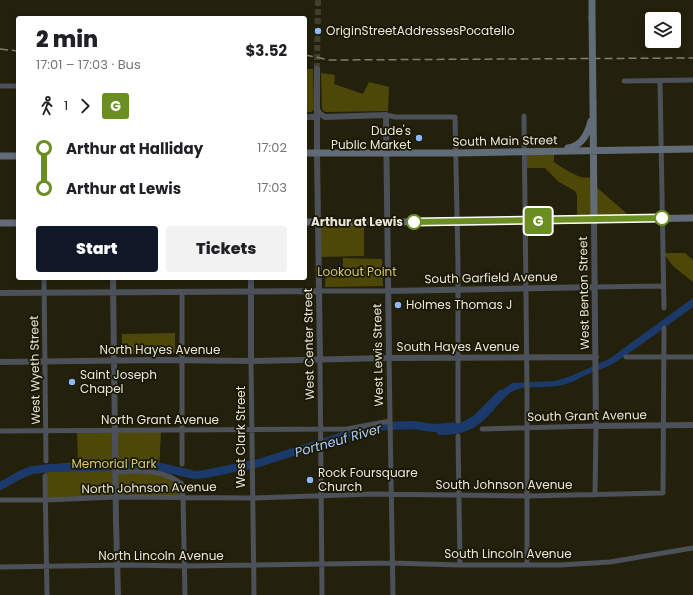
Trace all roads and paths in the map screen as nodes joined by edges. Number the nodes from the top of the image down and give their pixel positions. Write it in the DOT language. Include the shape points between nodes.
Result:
graph roads {
  1 [pos="592,0"];
  2 [pos="317,69"];
  3 [pos="693,80"];
  4 [pos="624,81"];
  5 [pos="660,81"];
  6 [pos="0,86"];
  7 [pos="16,86"];
  8 [pos="317,109"];
  9 [pos="593,111"];
  10 [pos="386,115"];
  11 [pos="524,116"];
  12 [pos="307,117"];
  13 [pos="317,117"];
  14 [pos="325,117"];
  15 [pos="317,127"];
  16 [pos="661,149"];
  17 [pos="693,149"];
  18 [pos="557,150"];
  19 [pos="594,151"];
  20 [pos="524,152"];
  21 [pos="307,153"];
  22 [pos="317,153"];
  23 [pos="386,153"];
  24 [pos="456,153"];
  25 [pos="0,156"];
  26 [pos="16,156"];
  27 [pos="662,218"];
  28 [pos="693,218"];
  29 [pos="594,220"];
  30 [pos="524,221"];
  31 [pos="307,222"];
  32 [pos="319,222"];
  33 [pos="387,222"];
  34 [pos="456,222"];
  35 [pos="0,223"];
  36 [pos="16,223"];
  37 [pos="44,280"];
  38 [pos="113,280"];
  39 [pos="251,280"];
  40 [pos="663,286"];
  41 [pos="595,287"];
  42 [pos="526,288"];
  43 [pos="458,289"];
  44 [pos="319,291"];
  45 [pos="388,291"];
  46 [pos="251,292"];
  47 [pos="0,293"];
  48 [pos="44,293"];
  49 [pos="114,293"];
  50 [pos="182,293"];
  51 [pos="664,308"];
  52 [pos="664,328"];
  53 [pos="664,357"];
  54 [pos="693,357"];
  55 [pos="389,358"];
  56 [pos="458,358"];
  57 [pos="527,358"];
  58 [pos="626,358"];
  59 [pos="320,360"];
  60 [pos="596,360"];
  61 [pos="114,361"];
  62 [pos="182,361"];
  63 [pos="251,361"];
  64 [pos="0,362"];
  65 [pos="45,362"];
  66 [pos="390,421"];
  67 [pos="458,421"];
  68 [pos="664,425"];
  69 [pos="693,425"];
  70 [pos="596,426"];
  71 [pos="527,428"];
  72 [pos="252,429"];
  73 [pos="321,429"];
  74 [pos="482,429"];
  75 [pos="115,430"];
  76 [pos="182,430"];
  77 [pos="0,431"];
  78 [pos="46,431"];
  79 [pos="458,436"];
  80 [pos="46,461"];
  81 [pos="182,464"];
  82 [pos="115,472"];
  83 [pos="46,476"];
  84 [pos="391,494"];
  85 [pos="321,495"];
  86 [pos="595,495"];
  87 [pos="460,496"];
  88 [pos="527,496"];
  89 [pos="116,497"];
  90 [pos="183,497"];
  91 [pos="253,498"];
  92 [pos="0,500"];
  93 [pos="46,500"];
  94 [pos="693,548"];
  95 [pos="392,563"];
  96 [pos="321,564"];
  97 [pos="527,564"];
  98 [pos="117,565"];
  99 [pos="253,565"];
  100 [pos="460,565"];
  101 [pos="47,566"];
  102 [pos="184,566"];
  103 [pos="0,567"];
  104 [pos="47,595"];
  105 [pos="118,595"];
  106 [pos="185,595"];
  107 [pos="254,595"];
  108 [pos="322,595"];
  109 [pos="392,595"];
  1 -- 9 [label="main road, West Benton Street, bridge"];
  2 -- 8 [label="street, West Center Street"];
  3 -- 5 [label="street"];
  4 -- 5 [label="street"];
  5 -- 16 [label="street"];
  6 -- 7 [label="street"];
  8 -- 13 [label="street, West Center Street"];
  8 -- 14 [label="street"];
  9 -- 18 [label="main road" via="587,133 581,141 574,147"];
  9 -- 19 [label="main road, West Benton Street"];
  10 -- 14 [label="street"];
  10 -- 23 [label="street, West Lewis Street"];
  10 -- 24 [label="street" via="395,118 455,117"];
  11 -- 20 [label="street"];
  12 -- 13 [label="street"];
  13 -- 15 [label="street, West Center Street"];
  14 -- 15 [label="street" via="320,120"];
  15 -- 22 [label="street, West Center Street"];
  16 -- 17 [label="main road, South Main Street"];
  16 -- 19 [label="main road, South Main Street"];
  16 -- 27 [label="street"];
  18 -- 19 [label="main road, South Main Street"];
  18 -- 20 [label="main road, South Main Street"];
  19 -- 29 [label="main road, West Benton Street"];
  20 -- 24 [label="main road, South Main Street"];
  20 -- 30 [label="street"];
  21 -- 22 [label="main road, South Main Street"];
  22 -- 23 [label="main road, South Main Street"];
  22 -- 32 [label="street, West Center Street"];
  23 -- 24 [label="main road, South Main Street"];
  23 -- 33 [label="street, West Lewis Street"];
  24 -- 34 [label="street"];
  25 -- 26 [label="main road"];
  27 -- 28 [label="main road"];
  27 -- 29 [label="main road"];
  27 -- 40 [label="street"];
  29 -- 30 [label="main road"];
  29 -- 41 [label="street, West Benton Street"];
  30 -- 34 [label="main road"];
  30 -- 42 [label="street"];
  31 -- 32 [label="main road"];
  32 -- 33 [label="main road"];
  32 -- 44 [label="street, West Center Street"];
  33 -- 34 [label="main road"];
  33 -- 45 [label="street, West Lewis Street"];
  34 -- 43 [label="street"];
  35 -- 36 [label="main road"];
  37 -- 48 [label="street, West Wyeth Street"];
  38 -- 49 [label="street"];
  39 -- 46 [label="street, West Clark Street"];
  40 -- 41 [label="street, South Garfield Avenue"];
  40 -- 51 [label="street"];
  41 -- 42 [label="street, South Garfield Avenue"];
  41 -- 60 [label="street, West Benton Street"];
  42 -- 43 [label="street, South Garfield Avenue"];
  42 -- 57 [label="street"];
  43 -- 45 [label="street, South Garfield Avenue"];
  43 -- 56 [label="street"];
  44 -- 45 [label="street, South Garfield Avenue"];
  44 -- 46 [label="street"];
  44 -- 59 [label="street, West Center Street"];
  45 -- 55 [label="street, West Lewis Street"];
  46 -- 50 [label="street"];
  46 -- 63 [label="street, West Clark Street"];
  47 -- 48 [label="street"];
  48 -- 49 [label="street"];
  48 -- 65 [label="street, West Wyeth Street"];
  49 -- 50 [label="street"];
  49 -- 61 [label="street"];
  50 -- 62 [label="street"];
  52 -- 53 [label="street"];
  53 -- 54 [label="street"];
  53 -- 58 [label="street"];
  53 -- 68 [label="street"];
  55 -- 56 [label="street, South Hayes Avenue"];
  55 -- 59 [label="street, South Hayes Avenue"];
  55 -- 66 [label="street, West Lewis Street"];
  56 -- 57 [label="street, South Hayes Avenue"];
  56 -- 67 [label="street"];
  57 -- 60 [label="street, South Hayes Avenue"];
  57 -- 71 [label="street"];
  59 -- 63 [label="street, North Hayes Avenue"];
  59 -- 73 [label="street, West Center Street"];
  60 -- 70 [label="street, West Benton Street"];
  61 -- 62 [label="street, North Hayes Avenue"];
  61 -- 65 [label="street, North Hayes Avenue"];
  61 -- 75 [label="street"];
  62 -- 63 [label="street, North Hayes Avenue"];
  62 -- 76 [label="street"];
  63 -- 72 [label="street, West Clark Street"];
  64 -- 65 [label="street, North Hayes Avenue"];
  65 -- 78 [label="street, West Wyeth Street"];
  66 -- 73 [label="street" via="347,429"];
  66 -- 84 [label="street, West Lewis Street"];
  68 -- 69 [label="street, South Grant Avenue"];
  68 -- 70 [label="street, South Grant Avenue"];
  68 -- 86 [label="street, South Johnson Avenue" via="663,493"];
  70 -- 71 [label="street, South Grant Avenue"];
  70 -- 86 [label="street, West Benton Street"];
  71 -- 74 [label="street, South Grant Avenue"];
  71 -- 88 [label="street"];
  72 -- 73 [label="street, North Grant Avenue"];
  72 -- 76 [label="street, North Grant Avenue"];
  72 -- 91 [label="street, West Clark Street"];
  73 -- 85 [label="street, West Center Street"];
  75 -- 76 [label="street, North Grant Avenue"];
  75 -- 78 [label="street, North Grant Avenue"];
  75 -- 82 [label="street"];
  76 -- 81 [label="street"];
  77 -- 78 [label="street, North Grant Avenue"];
  78 -- 80 [label="street, West Wyeth Street"];
  79 -- 87 [label="street"];
  82 -- 89 [label="street"];
  82 -- 90 [label="street" via="159,472 182,484"];
  83 -- 93 [label="street"];
  84 -- 85 [label="street, South Johnson Avenue"];
  84 -- 87 [label="street, South Johnson Avenue"];
  84 -- 95 [label="street, West Lewis Street"];
  85 -- 91 [label="street, North Johnson Avenue"];
  85 -- 96 [label="street, West Center Street"];
  86 -- 88 [label="street, South Johnson Avenue"];
  87 -- 88 [label="street, South Johnson Avenue"];
  87 -- 100 [label="street"];
  88 -- 97 [label="street"];
  89 -- 90 [label="street, North Johnson Avenue"];
  89 -- 93 [label="street, North Johnson Avenue"];
  89 -- 98 [label="street"];
  90 -- 91 [label="street, North Johnson Avenue"];
  90 -- 102 [label="street"];
  91 -- 99 [label="street, West Clark Street"];
  92 -- 93 [label="street, North Johnson Avenue"];
  93 -- 101 [label="street"];
  94 -- 97 [label="street, South Lincoln Avenue" via="610,562"];
  95 -- 96 [label="street, South Lincoln Avenue"];
  95 -- 100 [label="street, South Lincoln Avenue"];
  95 -- 109 [label="street, West Lewis Street"];
  96 -- 99 [label="street, North Lincoln Avenue"];
  96 -- 108 [label="street, West Center Street"];
  97 -- 100 [label="street, South Lincoln Avenue"];
  98 -- 101 [label="street, North Lincoln Avenue"];
  98 -- 102 [label="street, North Lincoln Avenue"];
  98 -- 105 [label="street"];
  99 -- 102 [label="street, North Lincoln Avenue"];
  99 -- 107 [label="street, West Clark Street"];
  101 -- 103 [label="street, North Lincoln Avenue"];
  101 -- 104 [label="street"];
  102 -- 106 [label="street"];
}
